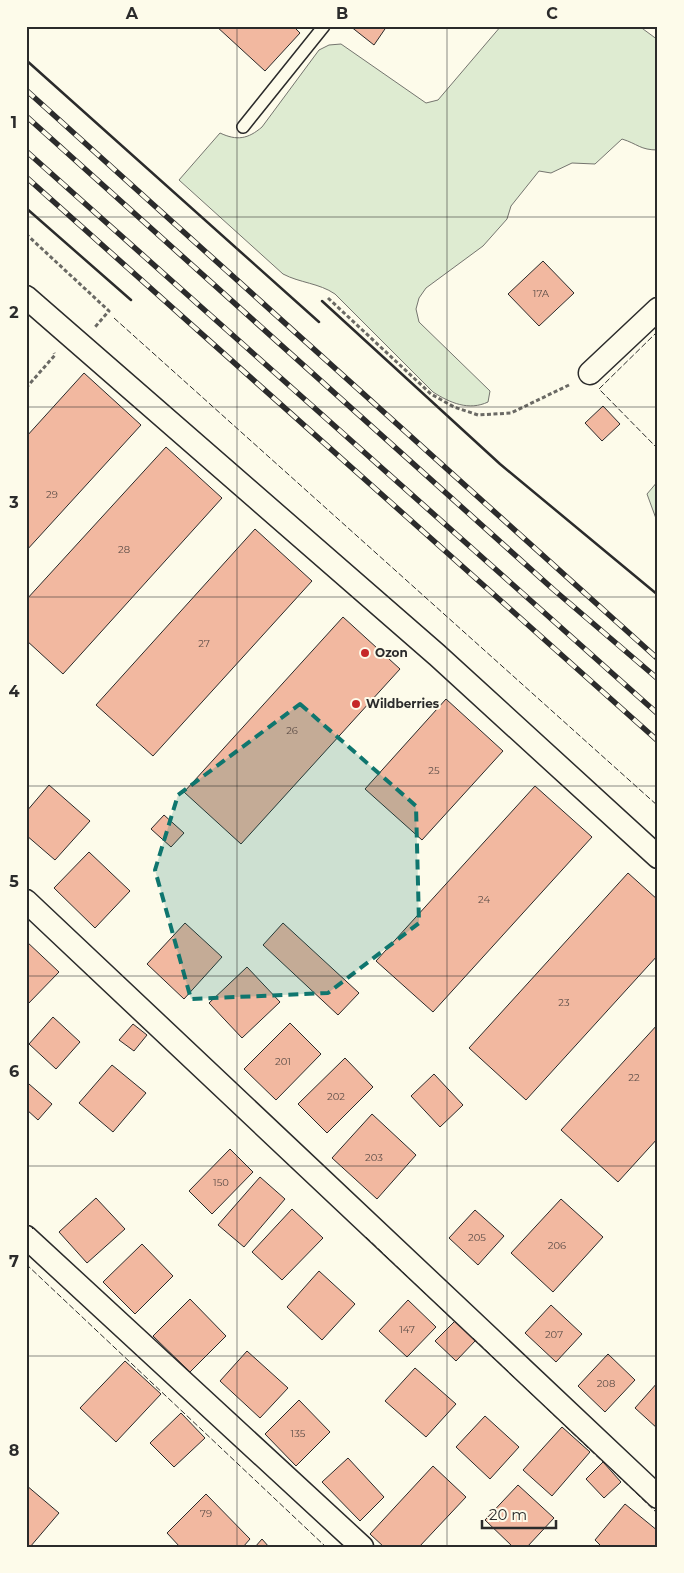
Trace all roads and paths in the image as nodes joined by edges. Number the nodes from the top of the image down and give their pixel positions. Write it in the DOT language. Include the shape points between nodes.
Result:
graph roads {
  1 [pos="324,26"];
  2 [pos="243,127"];
  3 [pos="26,234"];
  4 [pos="26,297"];
  5 [pos="328,298"];
  6 [pos="658,309"];
  7 [pos="81,344"];
  8 [pos="48,348"];
  9 [pos="590,373"];
  10 [pos="26,388"];
  11 [pos="658,857"];
  12 [pos="26,901"];
  13 [pos="26,1237"];
  14 [pos="658,1497"];
  15 [pos="362,1547"];
  1 -- 2 [label="lane"];
  3 -- 7 [label="path" via="109,311"];
  4 -- 7 [label="street"];
  5 -- 9 [label="path" via="431,394 478,415 512,413"];
  6 -- 9 [label="street"];
  7 -- 11 [label="street" via="437,654"];
  8 -- 10 [label="path" via="55,355"];
  12 -- 14 [label="street"];
  13 -- 15 [label="street"];
}
